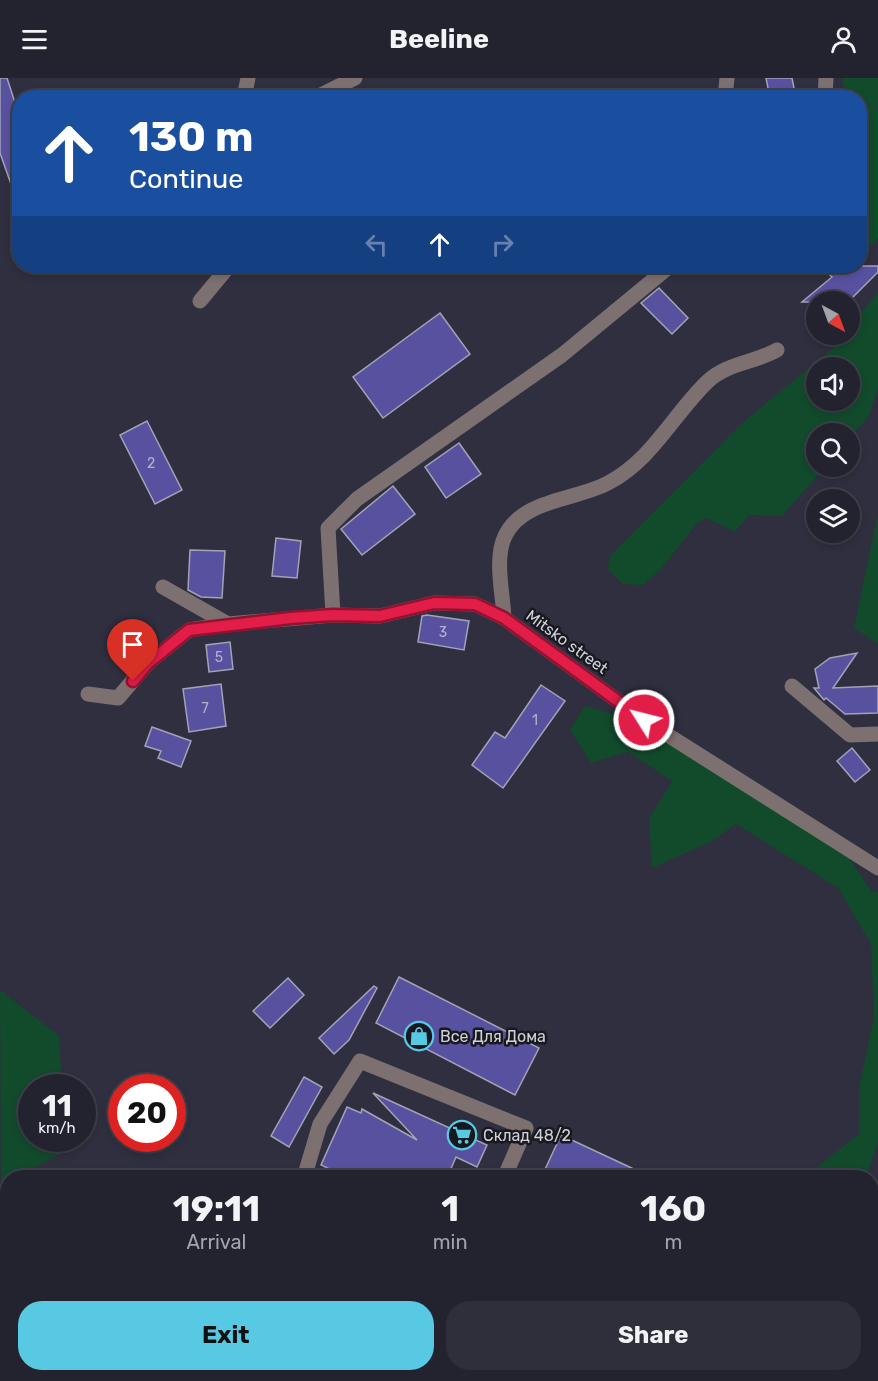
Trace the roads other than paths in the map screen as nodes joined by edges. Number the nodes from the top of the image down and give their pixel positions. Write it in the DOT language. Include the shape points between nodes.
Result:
graph roads {
  1 [pos="355,78"];
  2 [pos="331,90"];
  3 [pos="223,273"];
  4 [pos="662,273"];
  5 [pos="200,301"];
  6 [pos="777,350"];
  7 [pos="163,587"];
  8 [pos="333,615"];
  9 [pos="504,618"];
  10 [pos="228,624"];
  11 [pos="792,686"];
  12 [pos="88,694"];
  13 [pos="878,734"];
  14 [pos="878,868"];
  15 [pos="306,1170"];
  16 [pos="508,1170"];
  1 -- 2 [label="lane"];
  3 -- 5 [label="lane"];
  4 -- 8 [label="lane" via="562,355 357,499 328,528"];
  6 -- 9 [label="lane" via="762,359 726,367 707,382 637,462 610,482 585,495 544,504 525,513 505,535 501,555"];
  7 -- 10 [label="lane"];
  8 -- 9 [label="lane, Mitsko street" via="380,616 434,603 475,604"];
  8 -- 10 [label="lane, Mitsko street"];
  9 -- 14 [label="lane, Mitsko street" via="644,720"];
  10 -- 12 [label="lane, Mitsko street" via="189,630 148,663 118,698"];
  11 -- 13 [label="lane" via="850,735"];
  15 -- 16 [label="lane" via="320,1124 360,1061 526,1128"];
}
